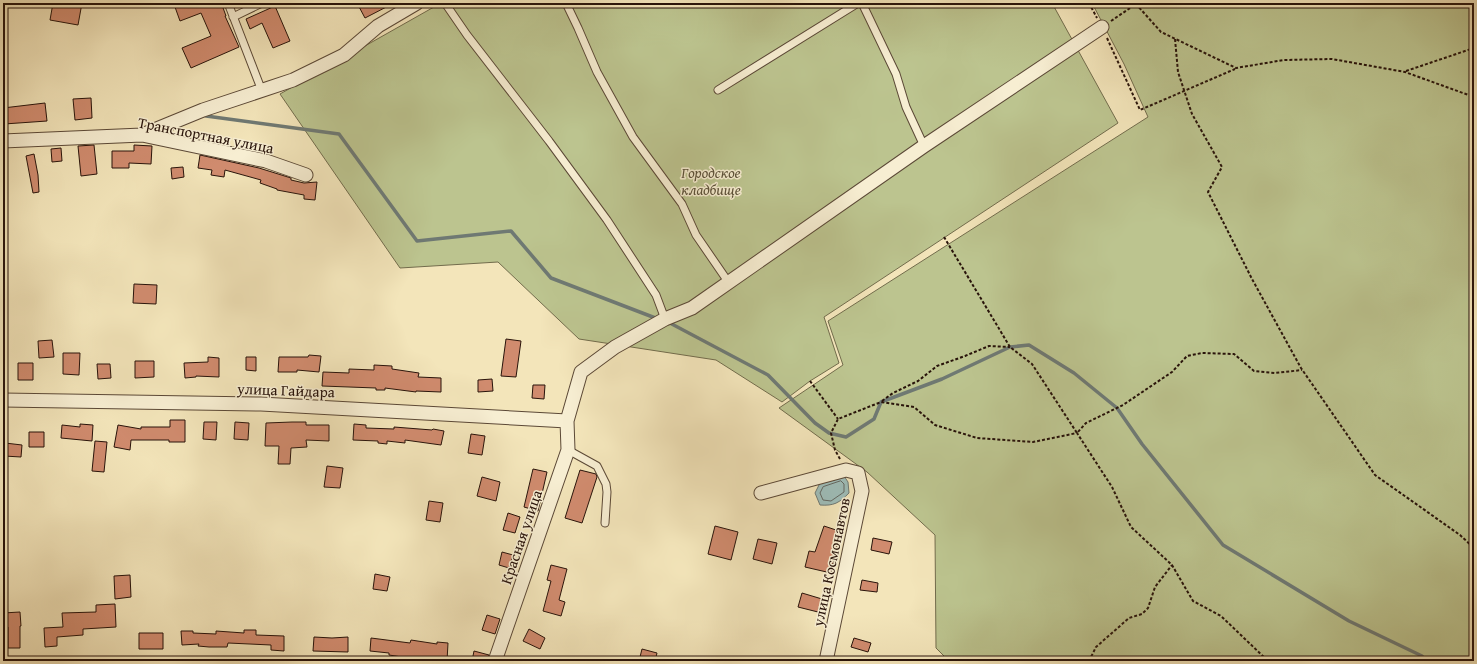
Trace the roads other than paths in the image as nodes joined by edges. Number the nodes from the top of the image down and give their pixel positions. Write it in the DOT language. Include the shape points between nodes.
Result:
graph roads {
  1 [pos="228,3"];
  2 [pos="262,3"];
  3 [pos="417,3"];
  4 [pos="445,3"];
  5 [pos="566,3"];
  6 [pos="858,3"];
  7 [pos="862,3"];
  8 [pos="233,16"];
  9 [pos="1102,27"];
  10 [pos="718,90"];
  11 [pos="262,91"];
  12 [pos="142,135"];
  13 [pos="3,141"];
  14 [pos="924,146"];
  15 [pos="306,175"];
  16 [pos="729,283"];
  17 [pos="665,319"];
  18 [pos="3,400"];
  19 [pos="567,421"];
  20 [pos="568,450"];
  21 [pos="761,493"];
  22 [pos="604,523"];
  23 [pos="495,661"];
  24 [pos="826,661"];
  1 -- 8 [label="lane"];
  2 -- 8 [label="lane"];
  3 -- 11 [label="street" via="378,26 344,55 293,80"];
  4 -- 17 [label="lane" via="607,220 656,295"];
  5 -- 16 [label="lane" via="597,72 633,137 682,204 696,236"];
  6 -- 10 [label="lane"];
  7 -- 14 [label="lane" via="896,74 906,107"];
  8 -- 11 [label="lane"];
  9 -- 14 [label="street, Красная улица"];
  11 -- 12 [label="street" via="203,110"];
  12 -- 13 [label="street, Транспортная улица"];
  12 -- 15 [label="street, Транспортная улица" via="266,161"];
  14 -- 16 [label="street, Красная улица"];
  16 -- 17 [label="street, Красная улица" via="692,308"];
  17 -- 19 [label="street, Красная улица" via="615,347 581,372"];
  18 -- 19 [label="street, улица Гайдара" via="261,404"];
  19 -- 20 [label="street, Красная улица"];
  20 -- 22 [label="lane" via="597,466 606,484"];
  20 -- 23 [label="street, Красная улица"];
  21 -- 24 [label="street, улица Космонавтов" via="846,470 858,473 862,491"];
}
